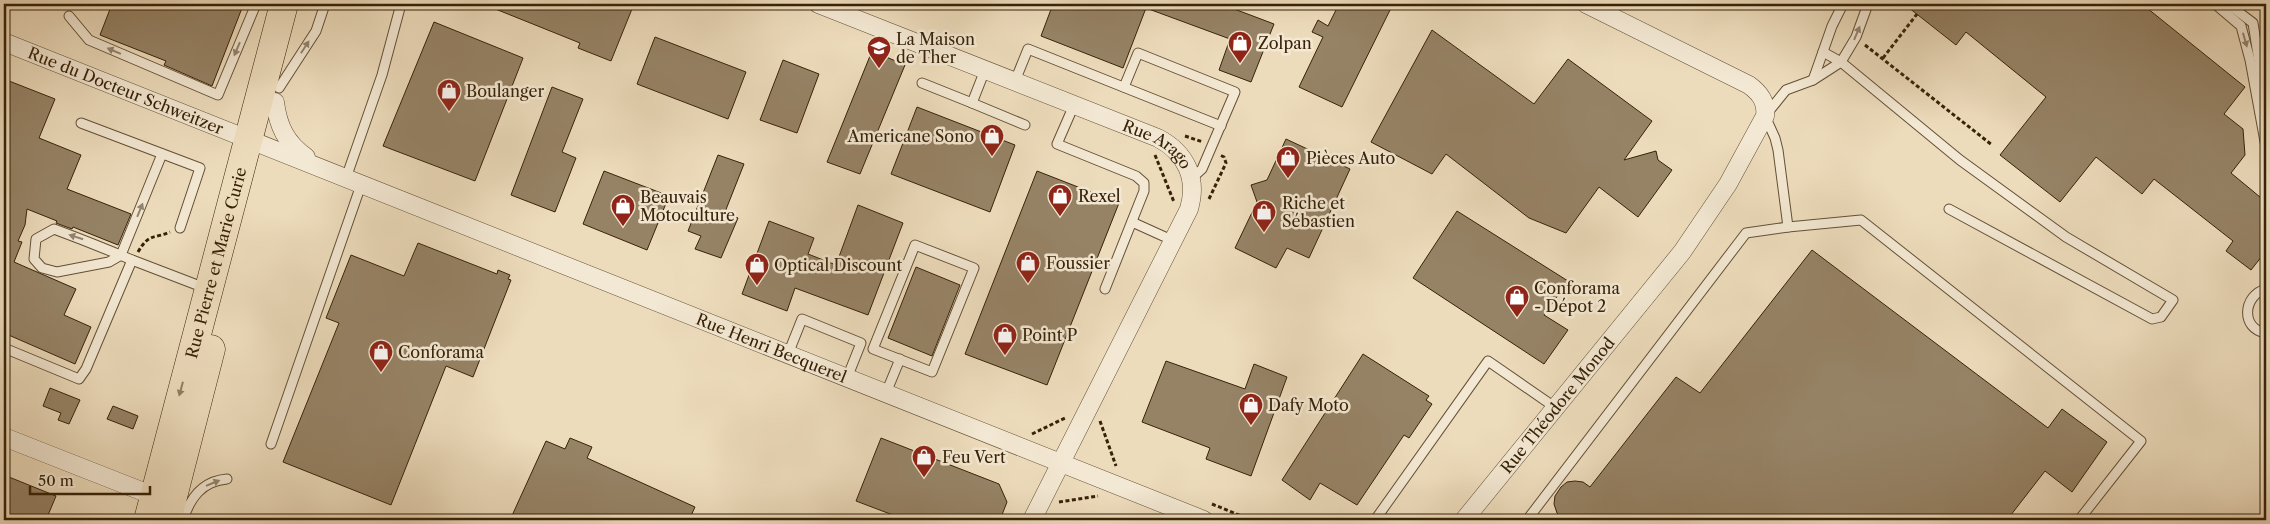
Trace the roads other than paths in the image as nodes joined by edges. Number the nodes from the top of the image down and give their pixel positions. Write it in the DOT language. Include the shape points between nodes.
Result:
graph roads {
  1 [pos="256,4"];
  2 [pos="284,4"];
  3 [pos="301,4"];
  4 [pos="325,4"];
  5 [pos="401,4"];
  6 [pos="818,4"];
  7 [pos="1586,4"];
  8 [pos="1843,4"];
  9 [pos="1868,4"];
  10 [pos="2215,4"];
  11 [pos="2228,4"];
  12 [pos="69,16"];
  13 [pos="4,42"];
  14 [pos="1823,52"];
  15 [pos="1842,62"];
  16 [pos="985,70"];
  17 [pos="1813,80"];
  18 [pos="1015,81"];
  19 [pos="922,84"];
  20 [pos="1124,87"];
  21 [pos="277,95"];
  22 [pos="972,104"];
  23 [pos="1074,105"];
  24 [pos="2266,106"];
  25 [pos="1765,116"];
  26 [pos="81,123"];
  27 [pos="1026,125"];
  28 [pos="1221,126"];
  29 [pos="256,142"];
  30 [pos="2266,147"];
  31 [pos="162,154"];
  32 [pos="1191,179"];
  33 [pos="349,180"];
  34 [pos="1949,209"];
  35 [pos="1132,222"];
  36 [pos="1788,227"];
  37 [pos="180,228"];
  38 [pos="1174,241"];
  39 [pos="122,255"];
  40 [pos="132,260"];
  41 [pos="2266,288"];
  42 [pos="208,289"];
  43 [pos="1105,289"];
  44 [pos="2266,333"];
  45 [pos="4,348"];
  46 [pos="788,354"];
  47 [pos="900,359"];
  48 [pos="847,378"];
  49 [pos="886,393"];
  50 [pos="1556,408"];
  51 [pos="4,437"];
  52 [pos="271,444"];
  53 [pos="1061,463"];
  54 [pos="227,479"];
  55 [pos="158,507"];
  56 [pos="167,520"];
  57 [pos="182,520"];
  58 [pos="1032,520"];
  59 [pos="1204,520"];
  60 [pos="1375,520"];
  61 [pos="1464,520"];
  62 [pos="1527,520"];
  63 [pos="2079,520"];
  1 -- 12 [label="lane, one-way" via="218,95 89,40"];
  2 -- 29 [label="main road, Rue Pierre et Marie Curie"];
  3 -- 21 [label="main road, Rue Pierre et Marie Curie"];
  21 -- 4 [label="lane, one-way" via="316,30"];
  5 -- 33 [label="lane"];
  6 -- 16 [label="street, Rue Arago"];
  7 -- 25 [label="street" via="1749,85 1762,97"];
  8 -- 14 [label="lane"];
  15 -- 9 [label="lane, one-way" via="1856,38"];
  10 -- 30 [label="lane, one-way" via="2241,26"];
  11 -- 24 [label="lane" via="2253,23"];
  13 -- 29 [label="street, Rue du Docteur Schweitzer"];
  14 -- 15 [label="lane"];
  14 -- 17 [label="lane"];
  15 -- 17 [label="lane"];
  15 -- 34 [label="lane" via="1960,160 2066,237 2173,300 2161,316 2152,319"];
  16 -- 18 [label="street, Rue Arago"];
  16 -- 22 [label="lane"];
  17 -- 25 [label="lane" via="1786,90"];
  18 -- 20 [label="lane" via="1028,49"];
  18 -- 23 [label="street, Rue Arago"];
  19 -- 22 [label="lane"];
  20 -- 28 [label="lane"];
  20 -- 28 [label="lane" via="1138,53 1235,92"];
  21 -- 29 [label="main road, Rue Pierre et Marie Curie"];
  21 -- 33 [label="street, Rue Henri Becquerel" via="280,126 293,146"];
  22 -- 27 [label="lane"];
  23 -- 32 [label="street, Rue Arago" via="1168,143 1186,162"];
  23 -- 35 [label="lane" via="1057,144 1142,180 1144,191"];
  25 -- 36 [label="lane" via="1778,150"];
  25 -- 50 [label="street, Rue Théodore Monod" via="1728,184 1682,252"];
  26 -- 31 [label="lane"];
  28 -- 32 [label="lane" via="1202,169"];
  29 -- 33 [label="street, Rue Henri Becquerel"];
  29 -- 42 [label="main road, Rue Pierre et Marie Curie"];
  29 -- 55 [label="main road, Rue Pierre et Marie Curie"];
  31 -- 37 [label="lane" via="200,168"];
  39 -- 31 [label="lane, one-way"];
  32 -- 38 [label="street, Rue Arago" via="1191,202"];
  33 -- 46 [label="street, Rue Henri Becquerel"];
  33 -- 52 [label="lane"];
  35 -- 38 [label="lane"];
  35 -- 43 [label="lane"];
  36 -- 62 [label="lane" via="1746,233"];
  36 -- 63 [label="lane" via="1861,220 2141,441"];
  38 -- 53 [label="street, Rue Arago"];
  39 -- 39 [label="lane, one-way" via="54,229 36,239 34,258 42,268 57,272 109,262"];
  39 -- 40 [label="lane"];
  40 -- 42 [label="lane"];
  40 -- 45 [label="lane" via="79,379"];
  41 -- 44 [label="lane" via="2249,301 2247,310 2248,320 2254,328"];
  42 -- 55 [label="main road, Rue Pierre et Marie Curie, one-way"];
  46 -- 48 [label="street, Rue Henri Becquerel"];
  46 -- 48 [label="lane" via="802,319 861,343"];
  47 -- 47 [label="lane" via="873,349 915,245 974,268 932,372"];
  47 -- 49 [label="lane"];
  48 -- 49 [label="street, Rue Henri Becquerel"];
  49 -- 53 [label="street, Rue Henri Becquerel"];
  50 -- 60 [label="lane" via="1488,361"];
  50 -- 61 [label="street, Rue Théodore Monod"];
  51 -- 55 [label="street"];
  53 -- 58 [label="street, Rue Arago"];
  53 -- 59 [label="street, Rue Henri Becquerel"];
  57 -- 54 [label="lane, one-way" via="190,501 202,488"];
  55 -- 56 [label="main road, Rue Pierre et Marie Curie"];
}
